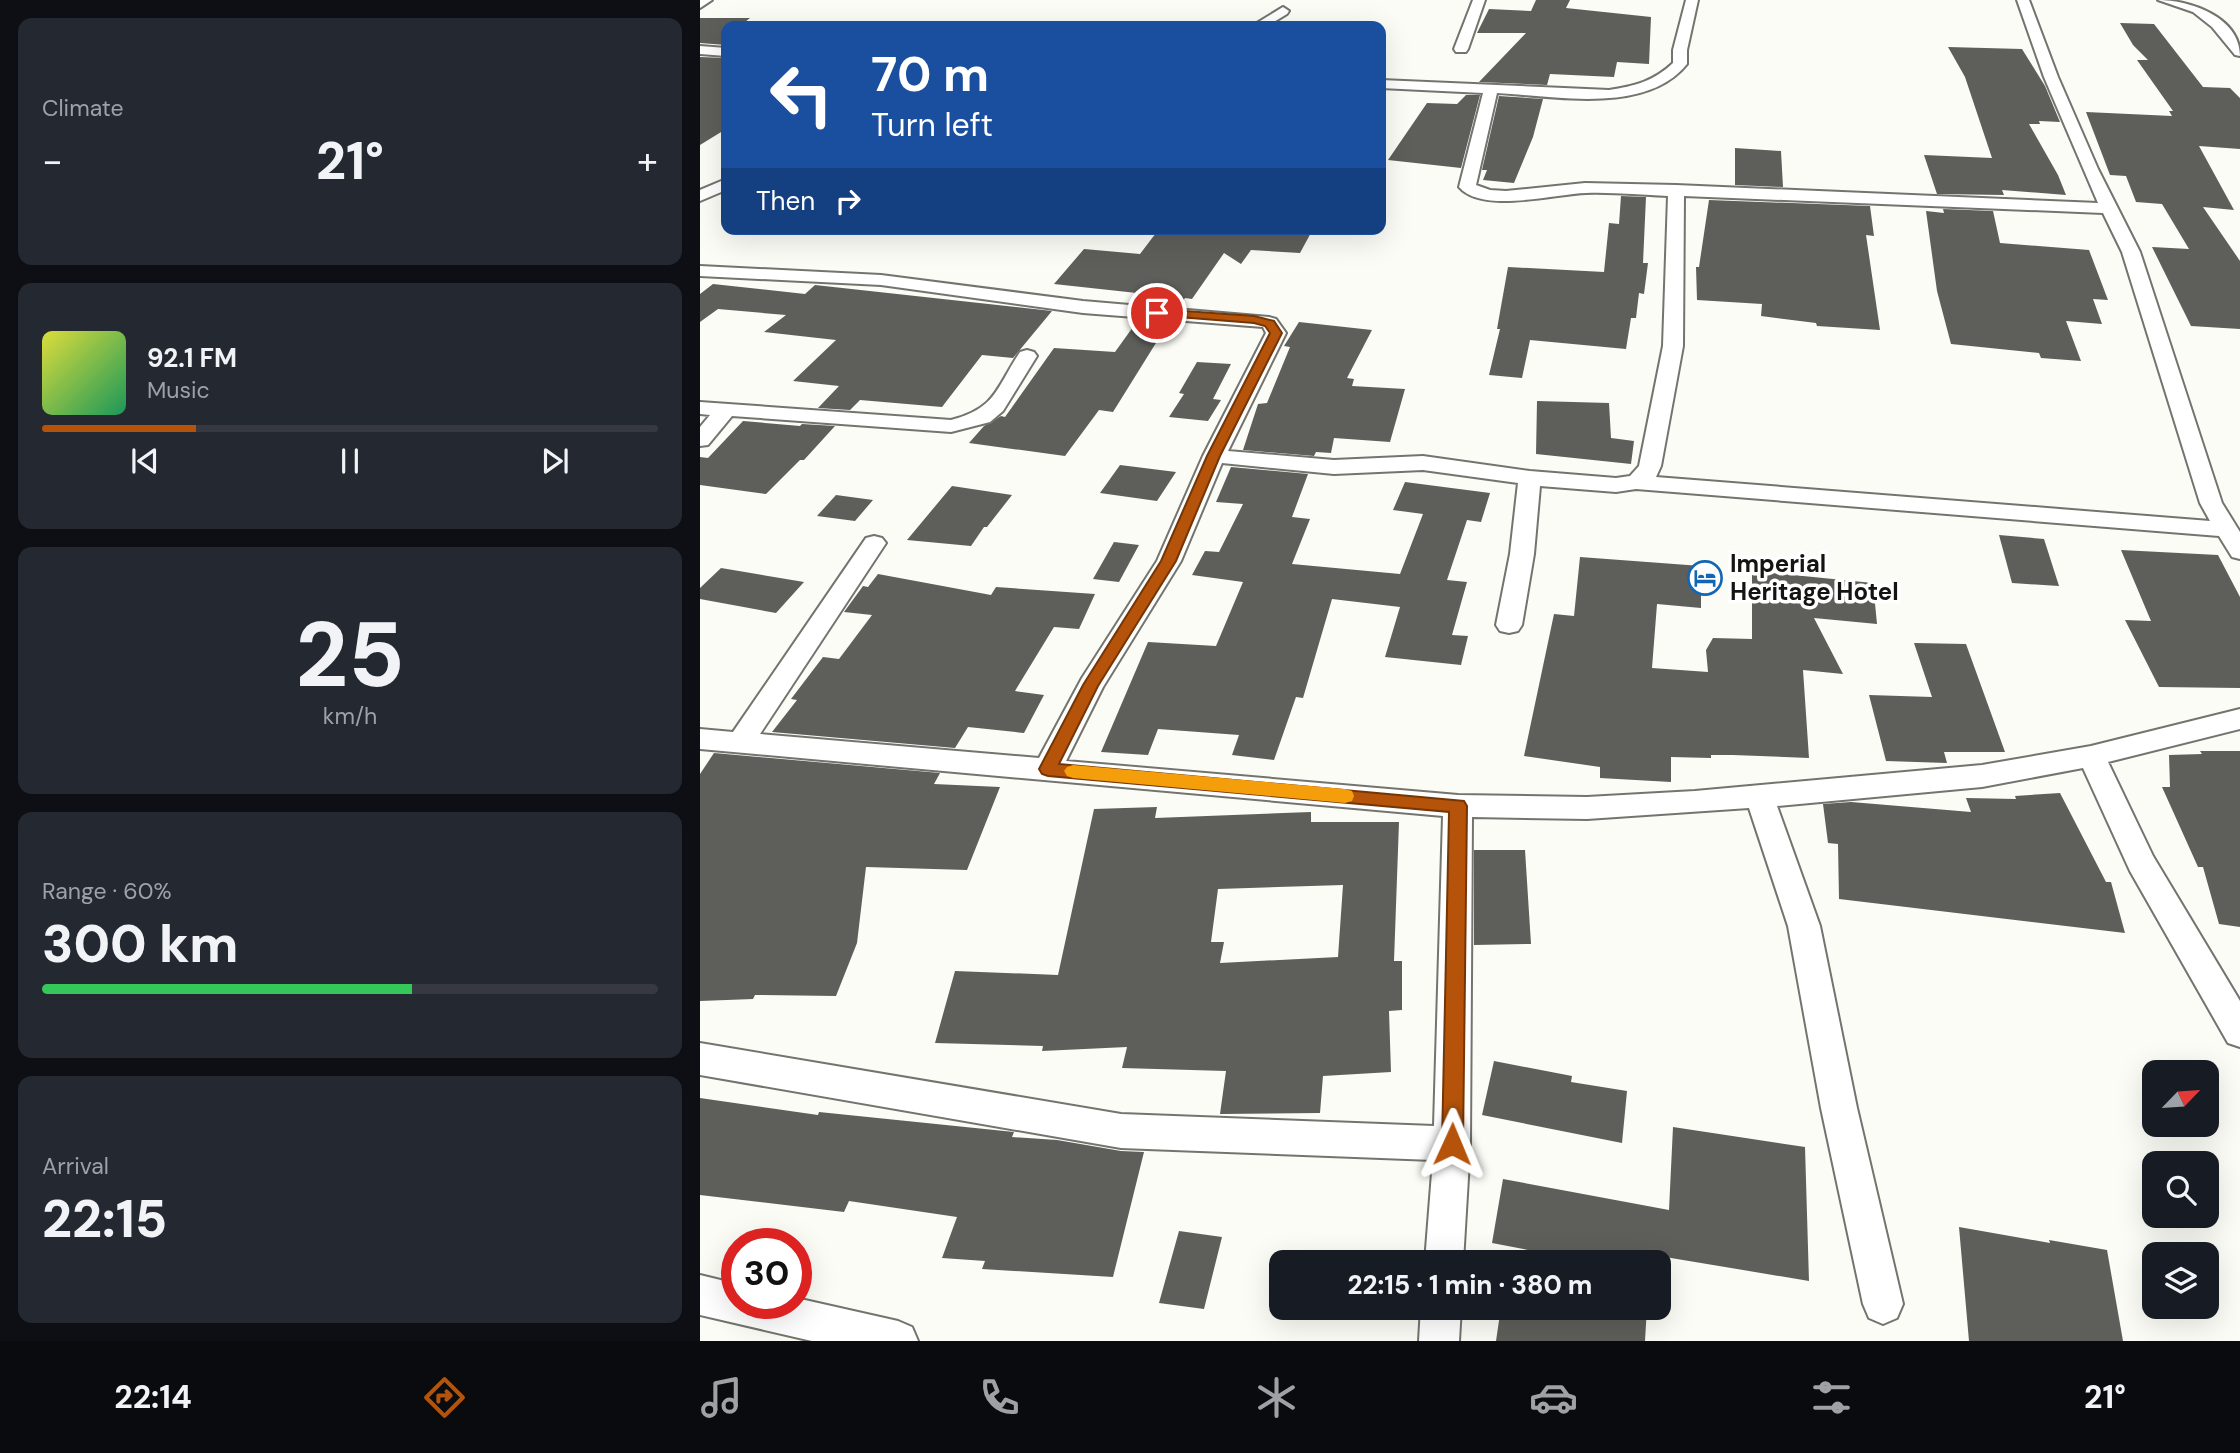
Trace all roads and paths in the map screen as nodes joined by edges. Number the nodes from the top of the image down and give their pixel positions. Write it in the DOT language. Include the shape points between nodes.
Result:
graph roads {
  1 [pos="706,0"];
  2 [pos="1479,0"];
  3 [pos="1692,0"];
  4 [pos="2023,0"];
  5 [pos="2164,0"];
  6 [pos="700,4"];
  7 [pos="2200,4"];
  8 [pos="1283,10"];
  9 [pos="1266,21"];
  10 [pos="1461,48"];
  11 [pos="700,50"];
  12 [pos="721,52"];
  13 [pos="2240,52"];
  14 [pos="1386,85"];
  15 [pos="1491,90"];
  16 [pos="721,186"];
  17 [pos="1676,190"];
  18 [pos="700,196"];
  19 [pos="2111,208"];
  20 [pos="700,271"];
  21 [pos="1027,356"];
  22 [pos="700,408"];
  23 [pos="725,411"];
  24 [pos="700,440"];
  25 [pos="1214,456"];
  26 [pos="1530,478"];
  27 [pos="1636,482"];
  28 [pos="2224,528"];
  29 [pos="874,543"];
  30 [pos="2240,552"];
  31 [pos="1509,625"];
  32 [pos="2240,719"];
  33 [pos="701,740"];
  34 [pos="741,741"];
  35 [pos="2091,756"];
  36 [pos="1048,769"];
  37 [pos="1759,796"];
  38 [pos="1458,806"];
  39 [pos="2240,1032"];
  40 [pos="700,1059"];
  41 [pos="1452,1144"];
  42 [pos="1445,1250"];
  43 [pos="700,1295"];
  44 [pos="721,1300"];
  45 [pos="1883,1304"];
  46 [pos="802,1319"];
  47 [pos="1440,1320"];
  48 [pos="898,1341"];
  49 [pos="1439,1341"];
  1 -- 6 [label="street"];
  2 -- 10 [label="street"];
  3 -- 15 [label="street" via="1680,64 1661,82 1639,91 1609,94"];
  4 -- 19 [label="street" via="2090,169"];
  5 -- 7 [label="street"];
  7 -- 13 [label="street"];
  8 -- 9 [label="street"];
  11 -- 12 [label="street"];
  14 -- 15 [label="street"];
  15 -- 17 [label="street" via="1467,187 1471,191 1503,195 1585,188"];
  16 -- 18 [label="street"];
  17 -- 19 [label="street"];
  17 -- 27 [label="street" via="1673,346 1650,466"];
  19 -- 28 [label="street" via="2131,252 2211,503"];
  20 -- 25 [label="street" via="880,281 1083,307 1269,323 1276,333"];
  21 -- 23 [label="street" via="996,407 970,423 951,426"];
  22 -- 23 [label="street"];
  23 -- 24 [label="street"];
  25 -- 26 [label="street" via="1334,467 1423,463"];
  25 -- 36 [label="street" via="1169,561 1091,685"];
  26 -- 27 [label="street" via="1616,485"];
  26 -- 31 [label="street"];
  27 -- 28 [label="street"];
  28 -- 30 [label="street"];
  29 -- 34 [label="street"];
  32 -- 35 [label="street"];
  33 -- 34 [label="street"];
  34 -- 36 [label="street"];
  35 -- 37 [label="street" via="1982,776"];
  35 -- 39 [label="street" via="2141,862"];
  36 -- 38 [label="street"];
  37 -- 38 [label="street" via="1587,808"];
  37 -- 45 [label="street" via="1804,926"];
  38 -- 41 [label="street"];
  40 -- 41 [label="street" via="1121,1131"];
  41 -- 42 [label="street"];
  43 -- 44 [label="street"];
  46 -- 48 [label="street"];
  47 -- 49 [label="street"];
}
